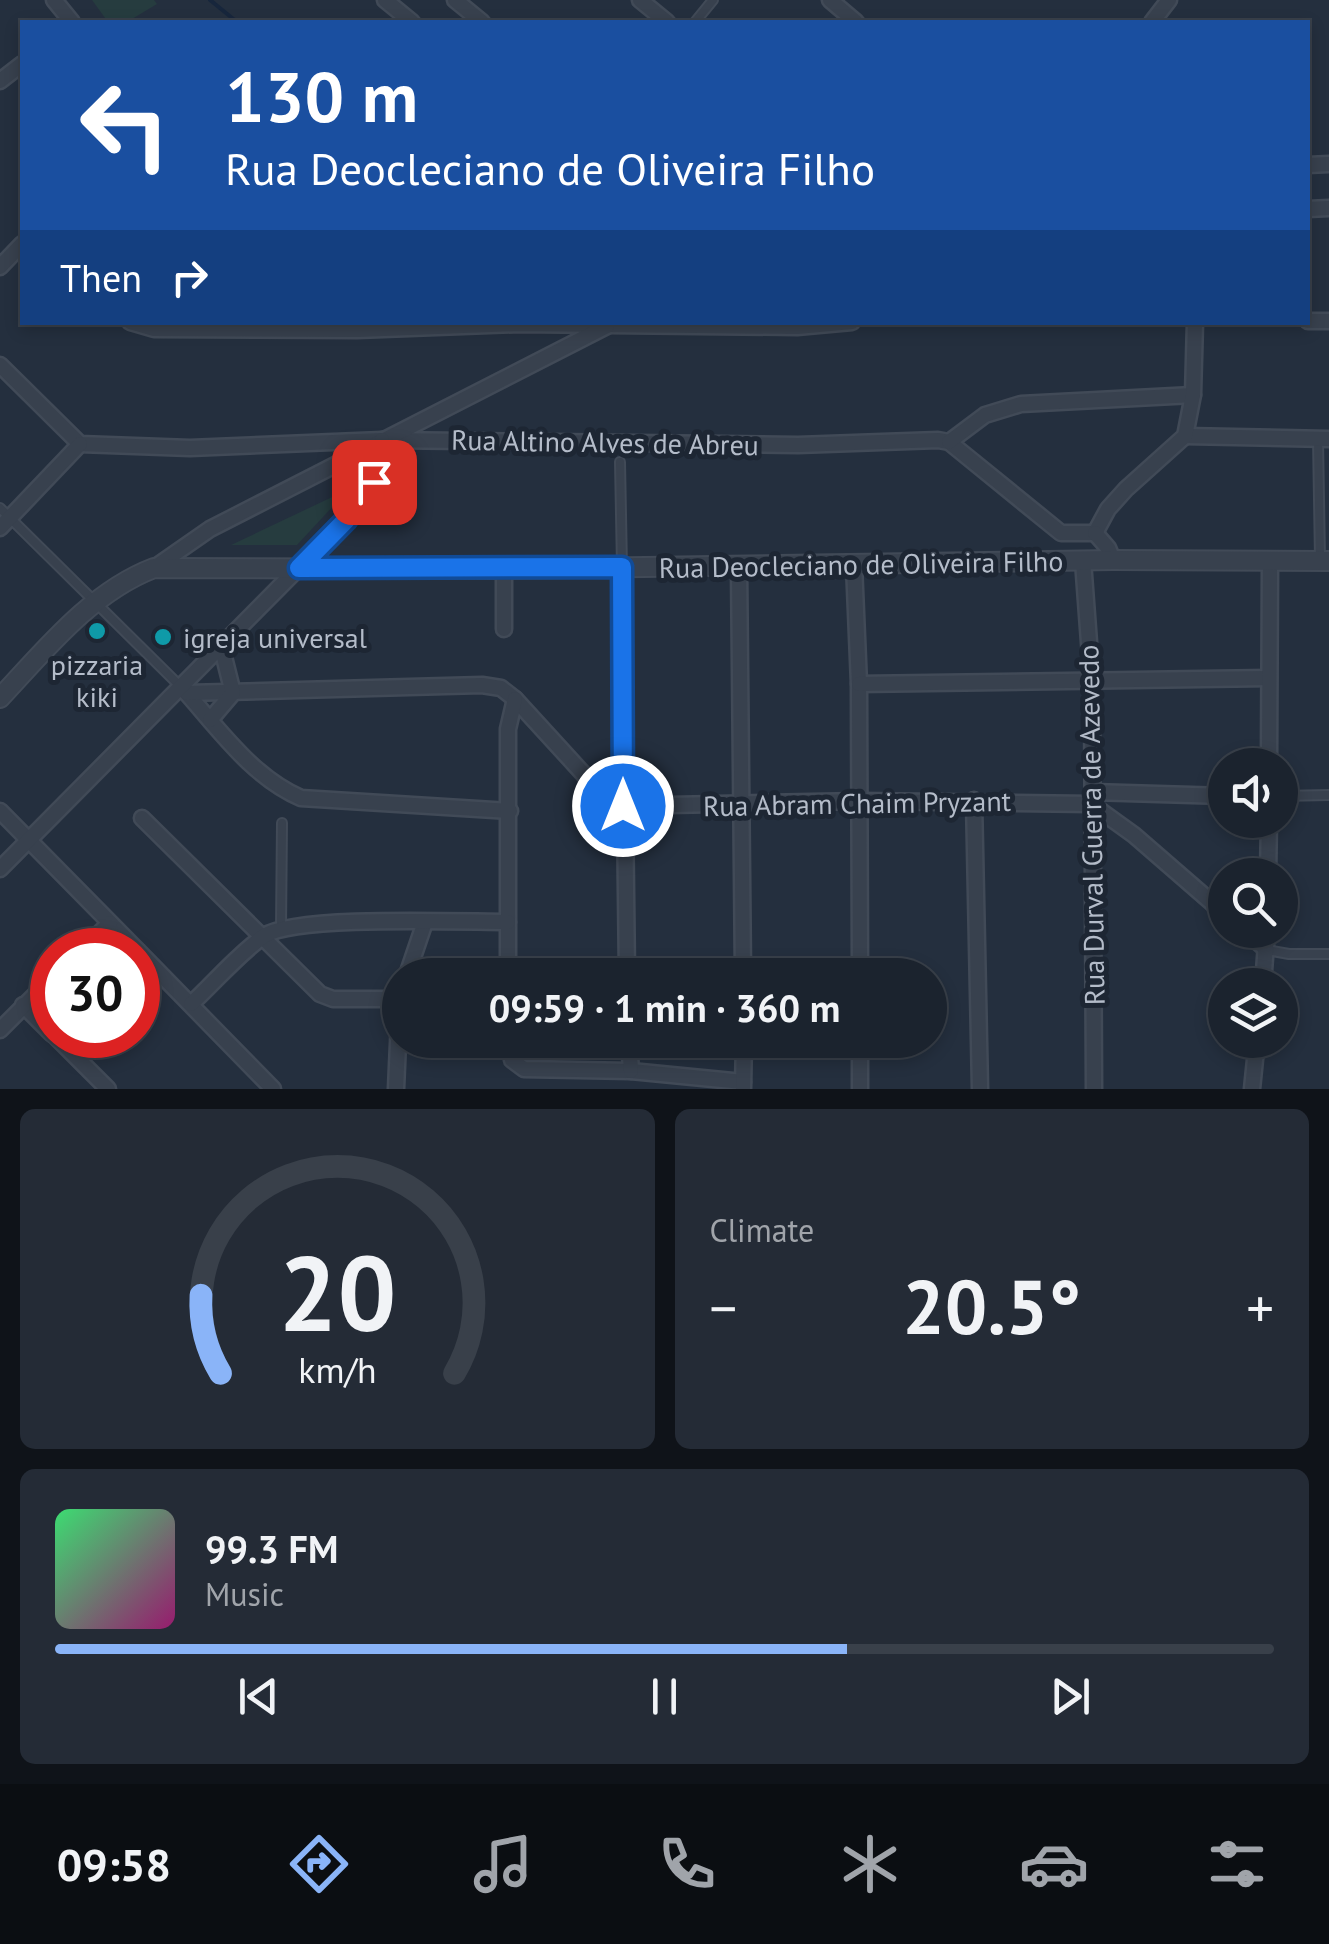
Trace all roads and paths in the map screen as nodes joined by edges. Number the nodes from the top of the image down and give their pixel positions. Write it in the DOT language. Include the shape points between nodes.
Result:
graph roads {
  1 [pos="54,0"];
  2 [pos="385,0"];
  3 [pos="454,0"];
  4 [pos="640,0"];
  5 [pos="713,0"];
  6 [pos="830,0"];
  7 [pos="1169,0"];
  8 [pos="70,20"];
  9 [pos="410,20"];
  10 [pos="479,20"];
  11 [pos="665,20"];
  12 [pos="697,20"];
  13 [pos="854,20"];
  14 [pos="1154,20"];
  15 [pos="20,66"];
  16 [pos="0,81"];
  17 [pos="20,246"];
  18 [pos="0,266"];
  19 [pos="140,325"];
  20 [pos="292,325"];
  21 [pos="492,325"];
  22 [pos="610,325"];
  23 [pos="673,325"];
  24 [pos="818,325"];
  25 [pos="1195,325"];
  26 [pos="0,365"];
  27 [pos="1193,395"];
  28 [pos="1184,436"];
  29 [pos="1323,439"];
  30 [pos="382,440"];
  31 [pos="949,442"];
  32 [pos="80,444"];
  33 [pos="620,462"];
  34 [pos="3,518"];
  35 [pos="1095,533"];
  36 [pos="1061,534"];
  37 [pos="1113,560"];
  38 [pos="1083,561"];
  39 [pos="1062,562"];
  40 [pos="1324,562"];
  41 [pos="1270,563"];
  42 [pos="854,565"];
  43 [pos="739,566"];
  44 [pos="622,567"];
  45 [pos="154,568"];
  46 [pos="299,568"];
  47 [pos="504,568"];
  48 [pos="96,602"];
  49 [pos="504,629"];
  50 [pos="222,649"];
  51 [pos="1269,678"];
  52 [pos="1092,683"];
  53 [pos="859,684"];
  54 [pos="184,691"];
  55 [pos="233,693"];
  56 [pos="0,698"];
  57 [pos="515,699"];
  58 [pos="210,720"];
  59 [pos="1270,748"];
  60 [pos="1208,796"];
  61 [pos="1298,796"];
  62 [pos="1329,796"];
  63 [pos="1092,798"];
  64 [pos="974,800"];
  65 [pos="860,801"];
  66 [pos="740,804"];
  67 [pos="623,806"];
  68 [pos="0,811"];
  69 [pos="510,811"];
  70 [pos="142,818"];
  71 [pos="282,823"];
  72 [pos="29,840"];
  73 [pos="0,869"];
  74 [pos="1208,899"];
  75 [pos="425,922"];
  76 [pos="508,922"];
  77 [pos="110,923"];
  78 [pos="105,928"];
  79 [pos="115,928"];
  80 [pos="281,928"];
  81 [pos="264,937"];
  82 [pos="1266,950"];
  83 [pos="1329,954"];
  84 [pos="413,958"];
  85 [pos="508,958"];
  86 [pos="626,958"];
  87 [pos="743,958"];
  88 [pos="860,958"];
  89 [pos="1264,968"];
  90 [pos="160,973"];
  91 [pos="30,999"];
  92 [pos="382,999"];
  93 [pos="191,1004"];
  94 [pos="24,1005"];
  95 [pos="30,1011"];
  96 [pos="0,1030"];
  97 [pos="77,1058"];
  98 [pos="397,1058"];
  99 [pos="512,1058"];
  100 [pos="630,1058"];
  101 [pos="744,1058"];
  102 [pos="860,1058"];
  103 [pos="1255,1058"];
  104 [pos="631,1071"];
  105 [pos="692,1084"];
  106 [pos="743,1085"];
  107 [pos="1252,1088"];
  108 [pos="108,1089"];
  109 [pos="273,1089"];
  110 [pos="393,1089"];
  111 [pos="860,1089"];
  112 [pos="980,1089"];
  113 [pos="1094,1089"];
  1 -- 8 [label="street"];
  2 -- 9 [label="street"];
  3 -- 10 [label="street"];
  4 -- 11 [label="street"];
  5 -- 12 [label="lane"];
  6 -- 13 [label="street"];
  7 -- 14 [label="street"];
  15 -- 16 [label="street"];
  17 -- 18 [label="street"];
  19 -- 20 [label="street"];
  20 -- 21 [label="street"];
  22 -- 30 [label="street"];
  23 -- 24 [label="street"];
  25 -- 27 [label="street"];
  26 -- 32 [label="street"];
  27 -- 28 [label="street"];
  27 -- 31 [label="street" via="1021,404 985,415"];
  28 -- 29 [label="street"];
  28 -- 35 [label="street" via="1126,489"];
  29 -- 40 [label="lane"];
  30 -- 31 [label="street, Rua Altino Alves de Abreu"];
  30 -- 32 [label="street, Rua Altino Alves de Abreu" via="190,448"];
  30 -- 45 [label="street" via="210,528"];
  30 -- 46 [label="street" via="374,482"];
  31 -- 36 [label="street"];
  32 -- 34 [label="street"];
  33 -- 44 [label="lane"];
  34 -- 48 [label="lane"];
  35 -- 36 [label="street"];
  35 -- 37 [label="street"];
  36 -- 39 [label="street"];
  37 -- 38 [label="street, Rua Deocleciano de Oliveira Filho"];
  37 -- 41 [label="street, Rua Deocleciano de Oliveira Filho"];
  38 -- 39 [label="street, Rua Deocleciano de Oliveira Filho"];
  38 -- 52 [label="street, Rua Durval Guerra de Azevedo"];
  39 -- 42 [label="street, Rua Deocleciano de Oliveira Filho"];
  40 -- 41 [label="street, Rua Deocleciano de Oliveira Filho"];
  41 -- 51 [label="street"];
  42 -- 43 [label="street, Rua Deocleciano de Oliveira Filho"];
  42 -- 53 [label="street"];
  43 -- 44 [label="street, Rua Deocleciano de Oliveira Filho"];
  43 -- 66 [label="street"];
  44 -- 47 [label="street, Rua Deocleciano de Oliveira Filho"];
  44 -- 67 [label="street"];
  45 -- 46 [label="street, Rua Deocleciano de Oliveira Filho"];
  45 -- 48 [label="street"];
  46 -- 47 [label="street, Rua Deocleciano de Oliveira Filho"];
  46 -- 50 [label="street"];
  47 -- 49 [label="street"];
  48 -- 54 [label="lane"];
  48 -- 56 [label="street"];
  50 -- 54 [label="street"];
  50 -- 55 [label="street"];
  51 -- 52 [label="street"];
  51 -- 59 [label="street"];
  52 -- 53 [label="street"];
  52 -- 63 [label="street, Rua Durval Guerra de Azevedo"];
  53 -- 65 [label="street"];
  54 -- 55 [label="street"];
  54 -- 58 [label="street"];
  54 -- 72 [label="street"];
  55 -- 57 [label="street" via="482,684"];
  55 -- 58 [label="street"];
  57 -- 67 [label="street" via="600,792"];
  57 -- 69 [label="street" via="508,729"];
  58 -- 69 [label="street" via="264,776 301,798"];
  60 -- 63 [label="street, Rua Abram Chaim Pryzant"];
  61 -- 62 [label="lane"];
  63 -- 64 [label="street, Rua Abram Chaim Pryzant"];
  63 -- 74 [label="street"];
  63 -- 113 [label="street, Rua Durval Guerra de Azevedo"];
  64 -- 65 [label="street, Rua Abram Chaim Pryzant"];
  64 -- 112 [label="street"];
  65 -- 66 [label="street, Rua Abram Chaim Pryzant"];
  65 -- 88 [label="street"];
  66 -- 67 [label="street, Rua Abram Chaim Pryzant"];
  66 -- 87 [label="street"];
  67 -- 86 [label="street"];
  68 -- 72 [label="street"];
  69 -- 76 [label="street"];
  70 -- 81 [label="street"];
  71 -- 80 [label="lane"];
  72 -- 73 [label="street"];
  72 -- 77 [label="street"];
  75 -- 76 [label="street"];
  75 -- 80 [label="street"];
  75 -- 84 [label="street"];
  76 -- 85 [label="street"];
  77 -- 78 [label="street"];
  77 -- 79 [label="street"];
  80 -- 81 [label="street"];
  81 -- 92 [label="street" via="326,998"];
  81 -- 93 [label="street"];
  82 -- 83 [label="lane"];
  82 -- 89 [label="street"];
  90 -- 93 [label="street"];
  91 -- 94 [label="street"];
  93 -- 109 [label="street"];
  94 -- 95 [label="street"];
  94 -- 96 [label="street"];
  97 -- 108 [label="street"];
  98 -- 110 [label="street"];
  99 -- 104 [label="street" via="524,1069"];
  100 -- 104 [label="street"];
  101 -- 106 [label="street"];
  102 -- 111 [label="street"];
  103 -- 107 [label="street"];
  104 -- 105 [label="street"];
  105 -- 106 [label="street"];
}
